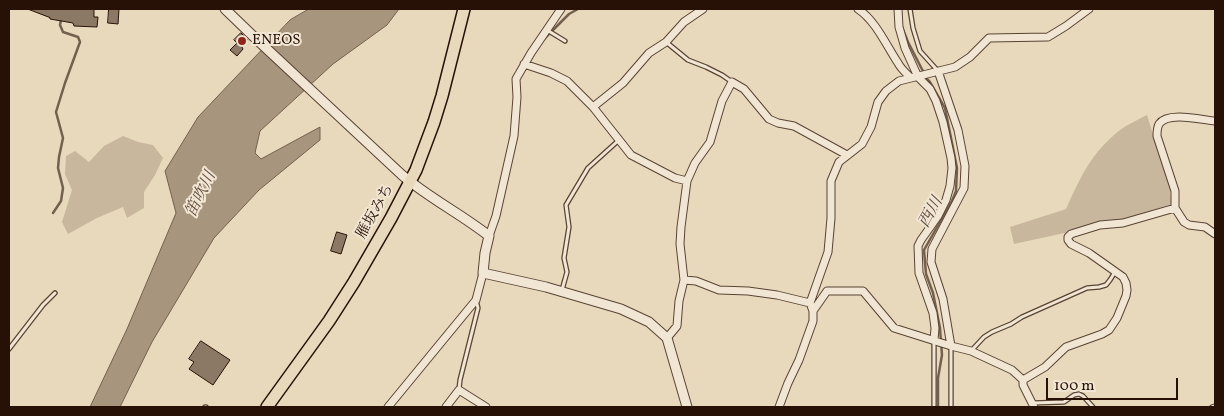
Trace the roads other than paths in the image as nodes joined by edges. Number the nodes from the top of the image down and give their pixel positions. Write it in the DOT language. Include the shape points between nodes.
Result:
graph roads {
  1 [pos="225,9"];
  2 [pos="464,9"];
  3 [pos="561,9"];
  4 [pos="703,9"];
  5 [pos="858,9"];
  6 [pos="898,9"];
  7 [pos="910,9"];
  8 [pos="1089,9"];
  9 [pos="547,30"];
  10 [pos="565,41"];
  11 [pos="666,42"];
  12 [pos="524,64"];
  13 [pos="938,71"];
  14 [pos="914,78"];
  15 [pos="732,82"];
  16 [pos="593,107"];
  17 [pos="1215,121"];
  18 [pos="619,139"];
  19 [pos="848,155"];
  20 [pos="406,178"];
  21 [pos="687,182"];
  22 [pos="1175,208"];
  23 [pos="1215,234"];
  24 [pos="489,236"];
  25 [pos="1115,271"];
  26 [pos="483,273"];
  27 [pos="684,280"];
  28 [pos="562,292"];
  29 [pos="55,293"];
  30 [pos="476,300"];
  31 [pos="810,303"];
  32 [pos="813,311"];
  33 [pos="667,338"];
  34 [pos="934,340"];
  35 [pos="952,346"];
  36 [pos="9,349"];
  37 [pos="971,351"];
  38 [pos="1023,380"];
  39 [pos="459,390"];
  40 [pos="1034,405"];
  41 [pos="267,407"];
  42 [pos="388,407"];
  43 [pos="446,407"];
  44 [pos="486,407"];
  45 [pos="687,407"];
  46 [pos="779,407"];
  47 [pos="934,407"];
  48 [pos="952,407"];
  49 [pos="1093,407"];
  1 -- 20 [label="street"];
  2 -- 20 [label="highway, 雁坂みち" via="434,122 422,155"];
  3 -- 9 [label="street"];
  4 -- 11 [label="street" via="684,22"];
  5 -- 14 [label="street" via="874,25 899,66"];
  6 -- 14 [label="street" via="899,27"];
  7 -- 13 [label="lane" via="920,51"];
  8 -- 13 [label="street" via="1048,37 989,38 955,67"];
  9 -- 10 [label="lane"];
  9 -- 12 [label="street"];
  11 -- 15 [label="lane" via="688,60"];
  11 -- 16 [label="street" via="649,53 623,82"];
  12 -- 16 [label="street" via="567,81"];
  12 -- 24 [label="street" via="516,79 514,136"];
  13 -- 14 [label="street"];
  13 -- 35 [label="street" via="958,130 965,166 964,188 932,249 931,262 943,299"];
  14 -- 19 [label="street" via="899,81 886,91 878,102 872,127 862,144"];
  14 -- 34 [label="street" via="930,89 936,101 952,168 946,200 918,246 919,273 932,313"];
  15 -- 19 [label="street" via="744,89 769,119 794,126"];
  15 -- 21 [label="street" via="722,101 710,142"];
  16 -- 18 [label="street"];
  17 -- 22 [label="street" via="1173,117 1160,122 1157,136 1175,191"];
  18 -- 21 [label="street" via="631,155"];
  18 -- 28 [label="lane" via="588,168 566,205 569,227 564,258 567,272"];
  19 -- 31 [label="street" via="839,162 831,181 828,252"];
  20 -- 24 [label="street"];
  20 -- 41 [label="highway, 雁坂みち" via="391,218 354,282"];
  21 -- 27 [label="street" via="680,228"];
  22 -- 23 [label="street" via="1184,222 1205,227"];
  22 -- 25 [label="street" via="1123,223 1100,225 1068,237 1071,244"];
  24 -- 26 [label="street"];
  25 -- 37 [label="lane" via="1106,285 1087,288 1022,317 984,337"];
  25 -- 38 [label="street" via="1123,277 1127,290 1109,330 1066,347 1045,367"];
  26 -- 28 [label="street"];
  26 -- 30 [label="street"];
  27 -- 31 [label="street" via="719,290 776,295"];
  27 -- 33 [label="street" via="677,326"];
  28 -- 33 [label="street" via="640,317"];
  29 -- 36 [label="lane"];
  30 -- 39 [label="lane" via="478,308"];
  30 -- 42 [label="street"];
  31 -- 32 [label="street"];
  32 -- 34 [label="street" via="827,291 863,291 894,328"];
  32 -- 46 [label="street" via="813,321"];
  33 -- 45 [label="street"];
  34 -- 35 [label="street"];
  34 -- 47 [label="lane"];
  35 -- 37 [label="street"];
  35 -- 48 [label="lane"];
  37 -- 38 [label="street" via="1012,370"];
  38 -- 40 [label="street"];
  39 -- 43 [label="street"];
  39 -- 44 [label="street"];
  40 -- 49 [label="lane" via="1064,402 1079,394"];
}
